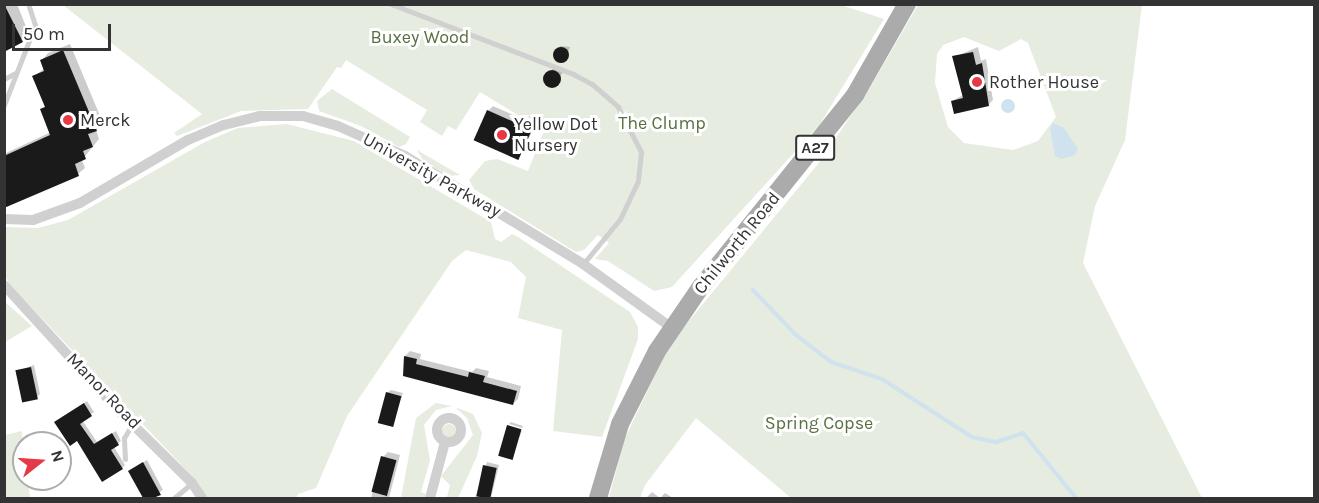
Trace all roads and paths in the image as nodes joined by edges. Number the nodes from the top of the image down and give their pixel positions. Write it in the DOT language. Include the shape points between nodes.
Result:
graph roads {
  1 [pos="28,4"];
  2 [pos="391,4"];
  3 [pos="907,4"];
  4 [pos="17,72"];
  5 [pos="4,79"];
  6 [pos="4,105"];
  7 [pos="4,219"];
  8 [pos="583,264"];
  9 [pos="5,285"];
  10 [pos="672,328"];
  11 [pos="133,423"];
  12 [pos="445,442"];
  13 [pos="125,459"];
  14 [pos="192,483"];
  15 [pos="174,498"];
  16 [pos="202,498"];
  17 [pos="430,498"];
  18 [pos="598,498"];
  1 -- 4 [label="lane" via="35,25"];
  2 -- 8 [label="lane" via="573,74 592,84 618,107 641,152 638,181 620,219"];
  3 -- 10 [label="main road, Chilworth Road / A27" via="848,105 743,233"];
  4 -- 5 [label="lane"];
  4 -- 6 [label="lane"];
  7 -- 8 [label="street, University Parkway" via="33,220 61,211 188,140 242,119 286,114 338,126 405,156"];
  8 -- 10 [label="street, University Parkway"];
  9 -- 11 [label="street, Manor Road"];
  10 -- 18 [label="main road, Chilworth Road / A27" via="632,398 610,453"];
  11 -- 13 [label="lane" via="124,438"];
  11 -- 14 [label="street, Manor Road"];
  12 -- 17 [label="street"];
  14 -- 15 [label="lane"];
  14 -- 16 [label="street, Manor Road"];
}
